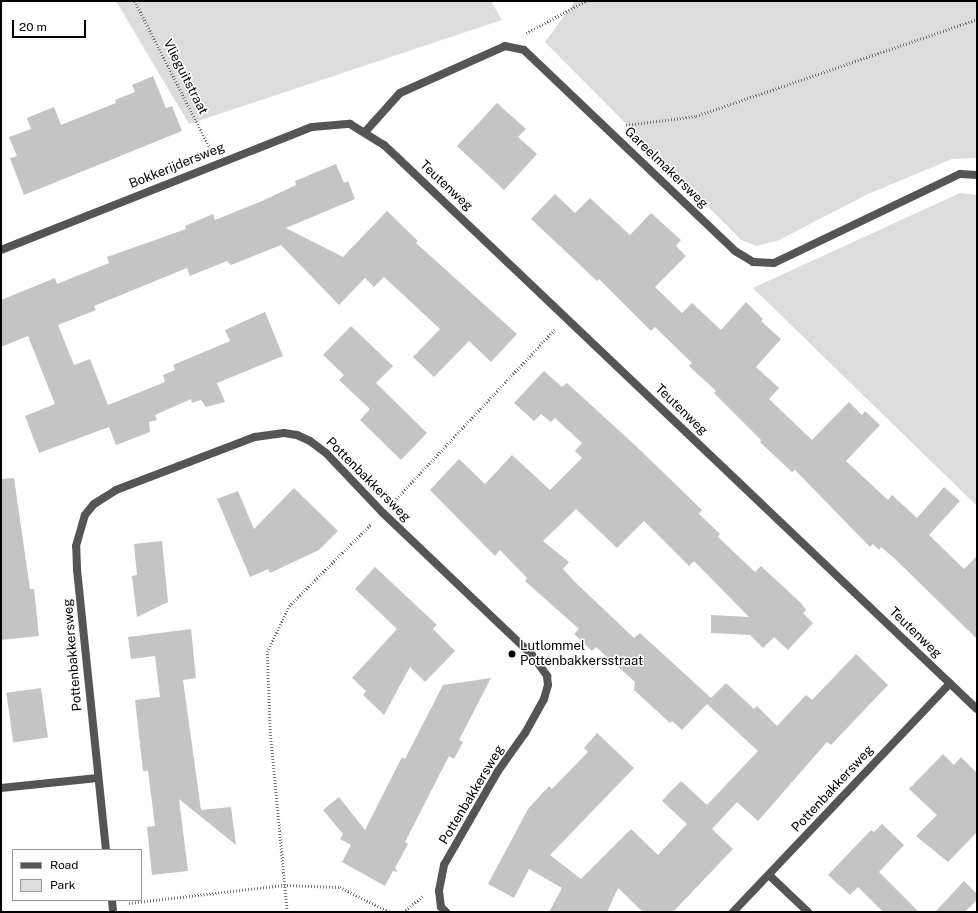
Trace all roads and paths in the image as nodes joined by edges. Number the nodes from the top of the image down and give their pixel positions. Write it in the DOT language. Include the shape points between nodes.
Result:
graph roads {
  1 [pos="135,1"];
  2 [pos="586,1"];
  3 [pos="977,19"];
  4 [pos="505,46"];
  5 [pos="606,127"];
  6 [pos="365,132"];
  7 [pos="217,163"];
  8 [pos="977,175"];
  9 [pos="1,250"];
  10 [pos="566,317"];
  11 [pos="383,513"];
  12 [pos="950,683"];
  13 [pos="977,709"];
  14 [pos="97,778"];
  15 [pos="1,788"];
  16 [pos="106,849"];
  17 [pos="769,875"];
  18 [pos="284,885"];
  19 [pos="439,891"];
  20 [pos="112,906"];
  21 [pos="287,912"];
  22 [pos="390,912"];
  23 [pos="403,912"];
  24 [pos="446,912"];
  25 [pos="733,912"];
  26 [pos="808,912"];
  1 -- 7 [label="path, Vlieguitstraat"];
  2 -- 4 [label="path"];
  3 -- 5 [label="path" via="696,116"];
  4 -- 5 [label="street, Gareelmakersweg" via="524,50"];
  4 -- 6 [label="street" via="400,93"];
  5 -- 8 [label="street, Gareelmakersweg" via="735,251 754,262 774,263 960,174"];
  6 -- 7 [label="street, Bokkerijdersweg" via="350,124 312,127"];
  6 -- 10 [label="street, Teutenweg" via="400,160"];
  7 -- 9 [label="street, Bokkerijdersweg"];
  10 -- 11 [label="path"];
  10 -- 12 [label="street, Teutenweg"];
  11 -- 14 [label="street, Pottenbakkersweg" via="326,453 310,441 284,434 255,438 116,490 94,504 85,515 76,546"];
  11 -- 18 [label="path" via="289,606 267,652 270,733"];
  11 -- 19 [label="street, Pottenbakkersweg" via="532,655 547,676 548,685 544,699 525,733 498,771 444,865"];
  12 -- 13 [label="street, Teutenweg"];
  12 -- 17 [label="street, Pottenbakkersweg"];
  14 -- 15 [label="street"];
  14 -- 16 [label="street, Pottenbakkersweg"];
  17 -- 25 [label="street, Pottenbakkersweg"];
  17 -- 26 [label="street"];
  18 -- 20 [label="path"];
  18 -- 21 [label="path"];
  18 -- 22 [label="path" via="340,887"];
  19 -- 23 [label="path" via="428,891"];
  19 -- 24 [label="street, Pottenbakkersweg" via="441,907"];
}
